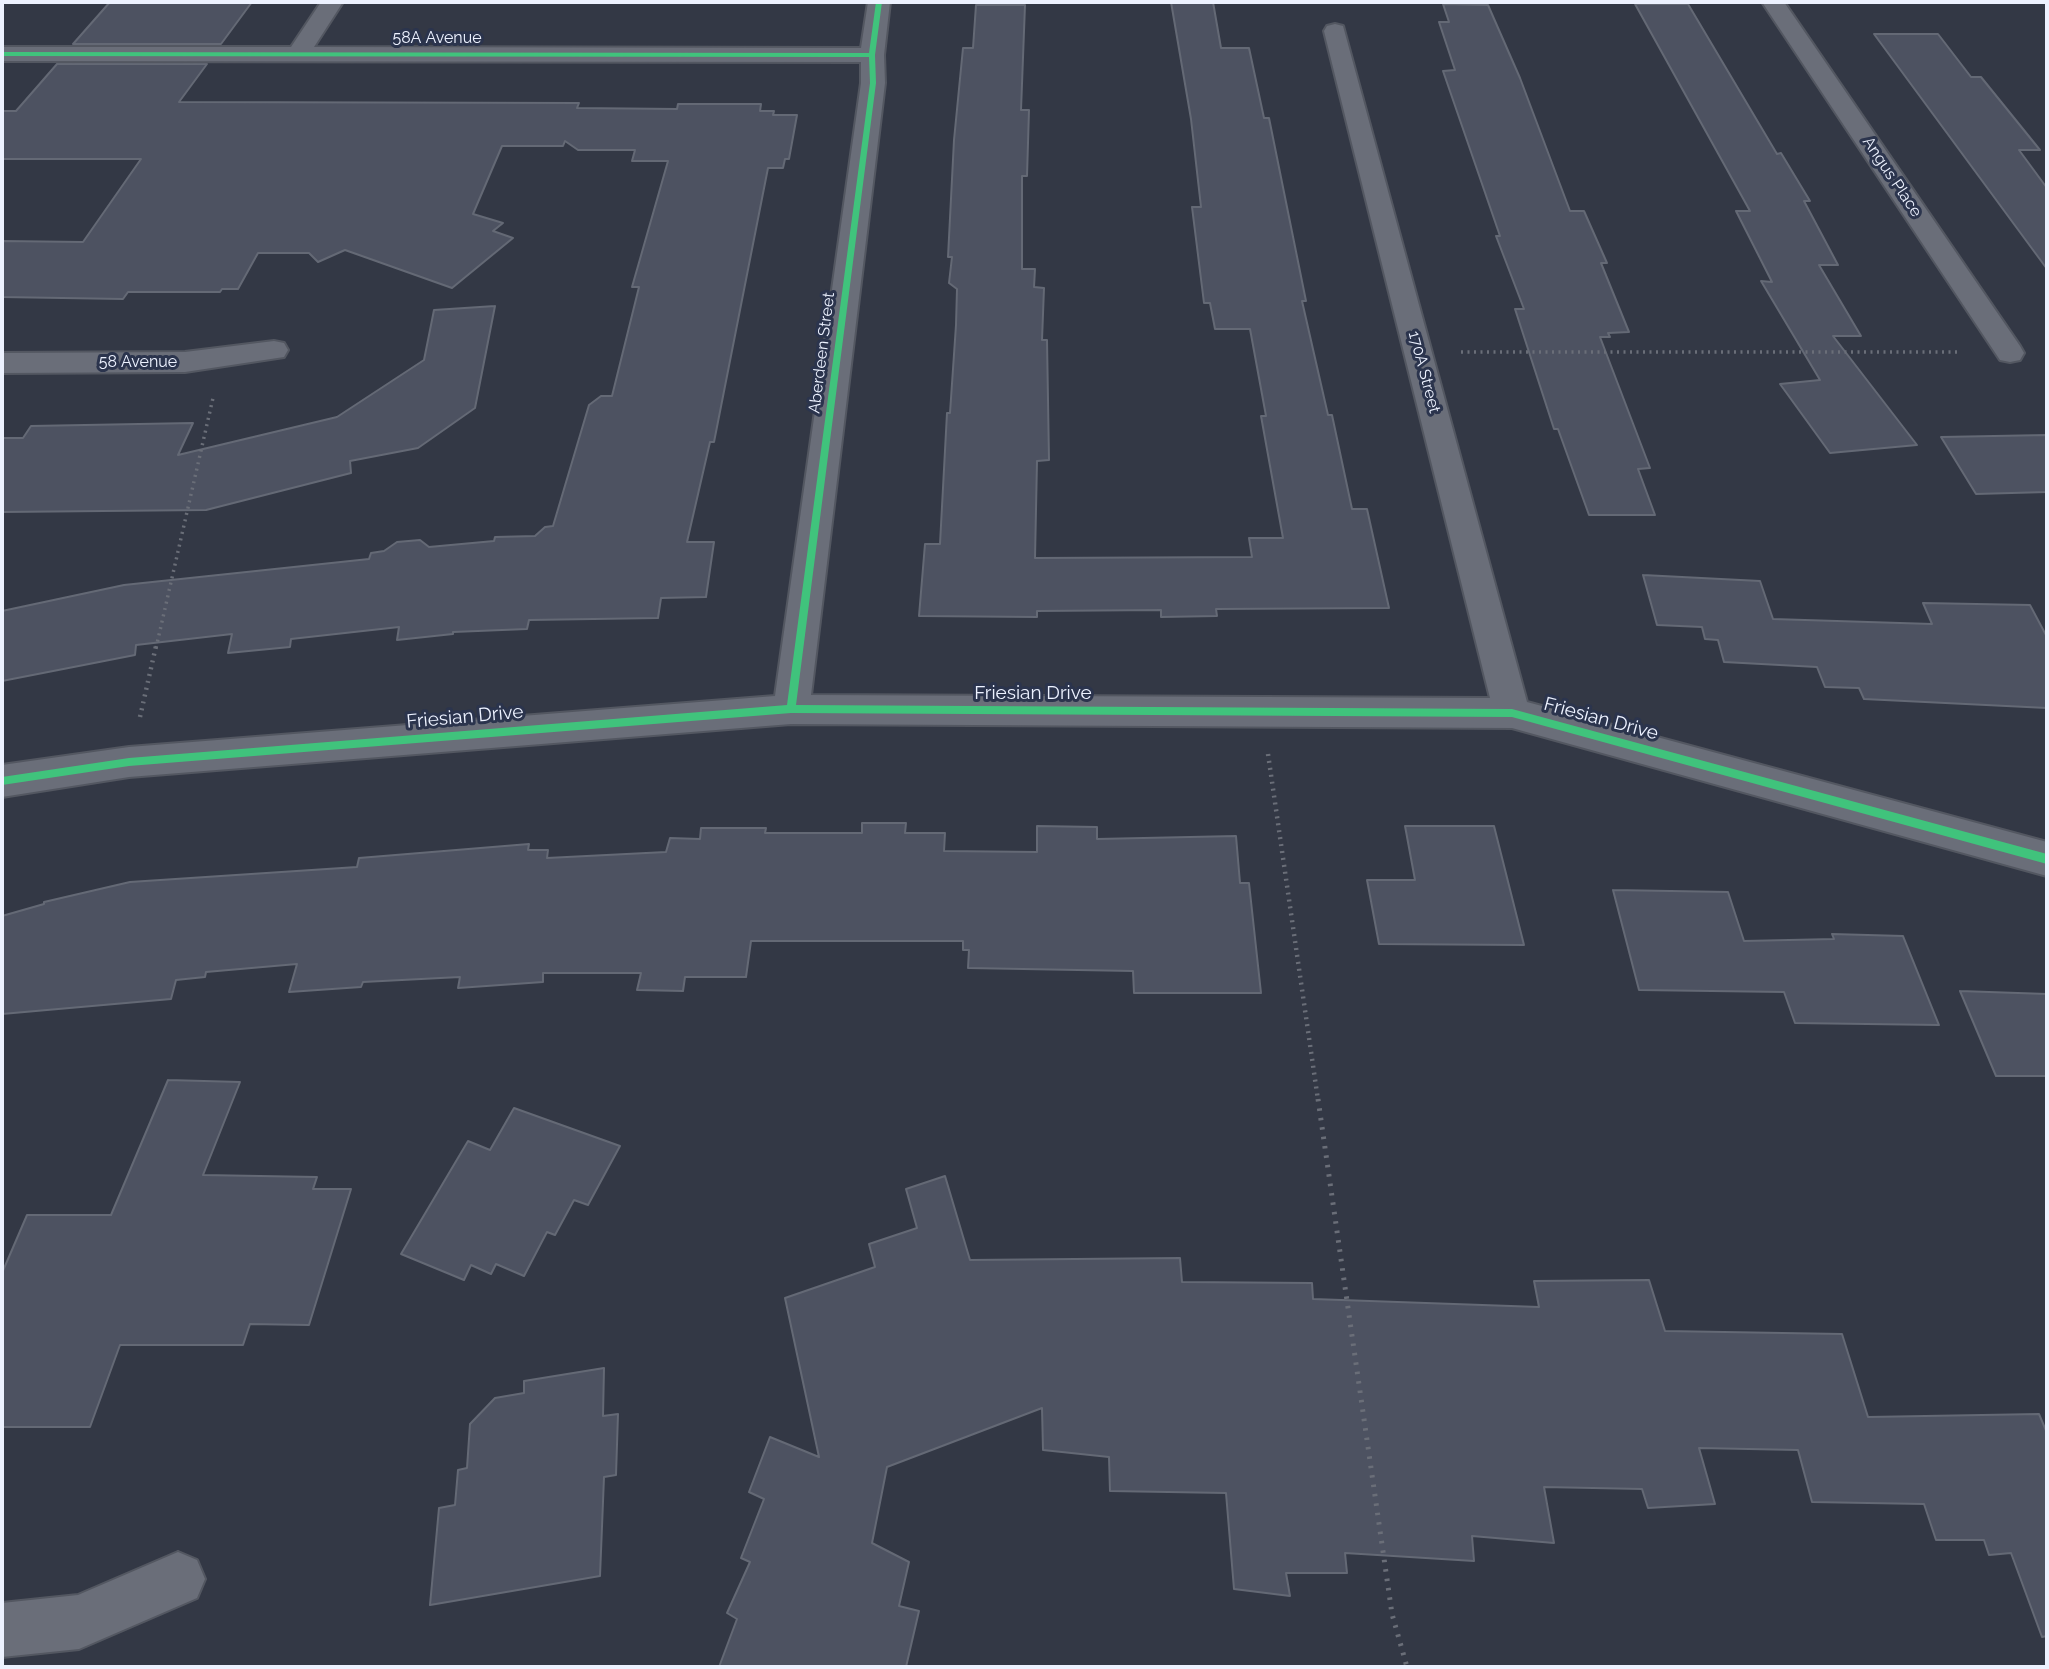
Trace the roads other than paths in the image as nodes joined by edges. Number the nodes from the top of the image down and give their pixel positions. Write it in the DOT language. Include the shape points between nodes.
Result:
graph roads {
  1 [pos="332,2"];
  2 [pos="879,2"];
  3 [pos="1773,2"];
  4 [pos="1335,31"];
  5 [pos="299,53"];
  6 [pos="2,54"];
  7 [pos="872,55"];
  8 [pos="274,349"];
  9 [pos="2010,353"];
  10 [pos="2,363"];
  11 [pos="791,709"];
  12 [pos="1512,713"];
  13 [pos="2,781"];
  14 [pos="2047,859"];
  15 [pos="178,1579"];
  16 [pos="2,1630"];
  1 -- 5 [label="street"];
  2 -- 7 [label="street, Aberdeen Street"];
  3 -- 9 [label="street, Angus Place"];
  4 -- 12 [label="street, 170A Street"];
  5 -- 6 [label="street, 58A Avenue"];
  5 -- 7 [label="street, 58A Avenue"];
  7 -- 11 [label="street, Aberdeen Street" via="873,83"];
  8 -- 10 [label="street, 58 Avenue" via="186,362"];
  11 -- 12 [label="street, Friesian Drive"];
  11 -- 13 [label="street, Friesian Drive" via="129,762"];
  12 -- 14 [label="street, Friesian Drive"];
  15 -- 16 [label="street" via="79,1622"];
}
